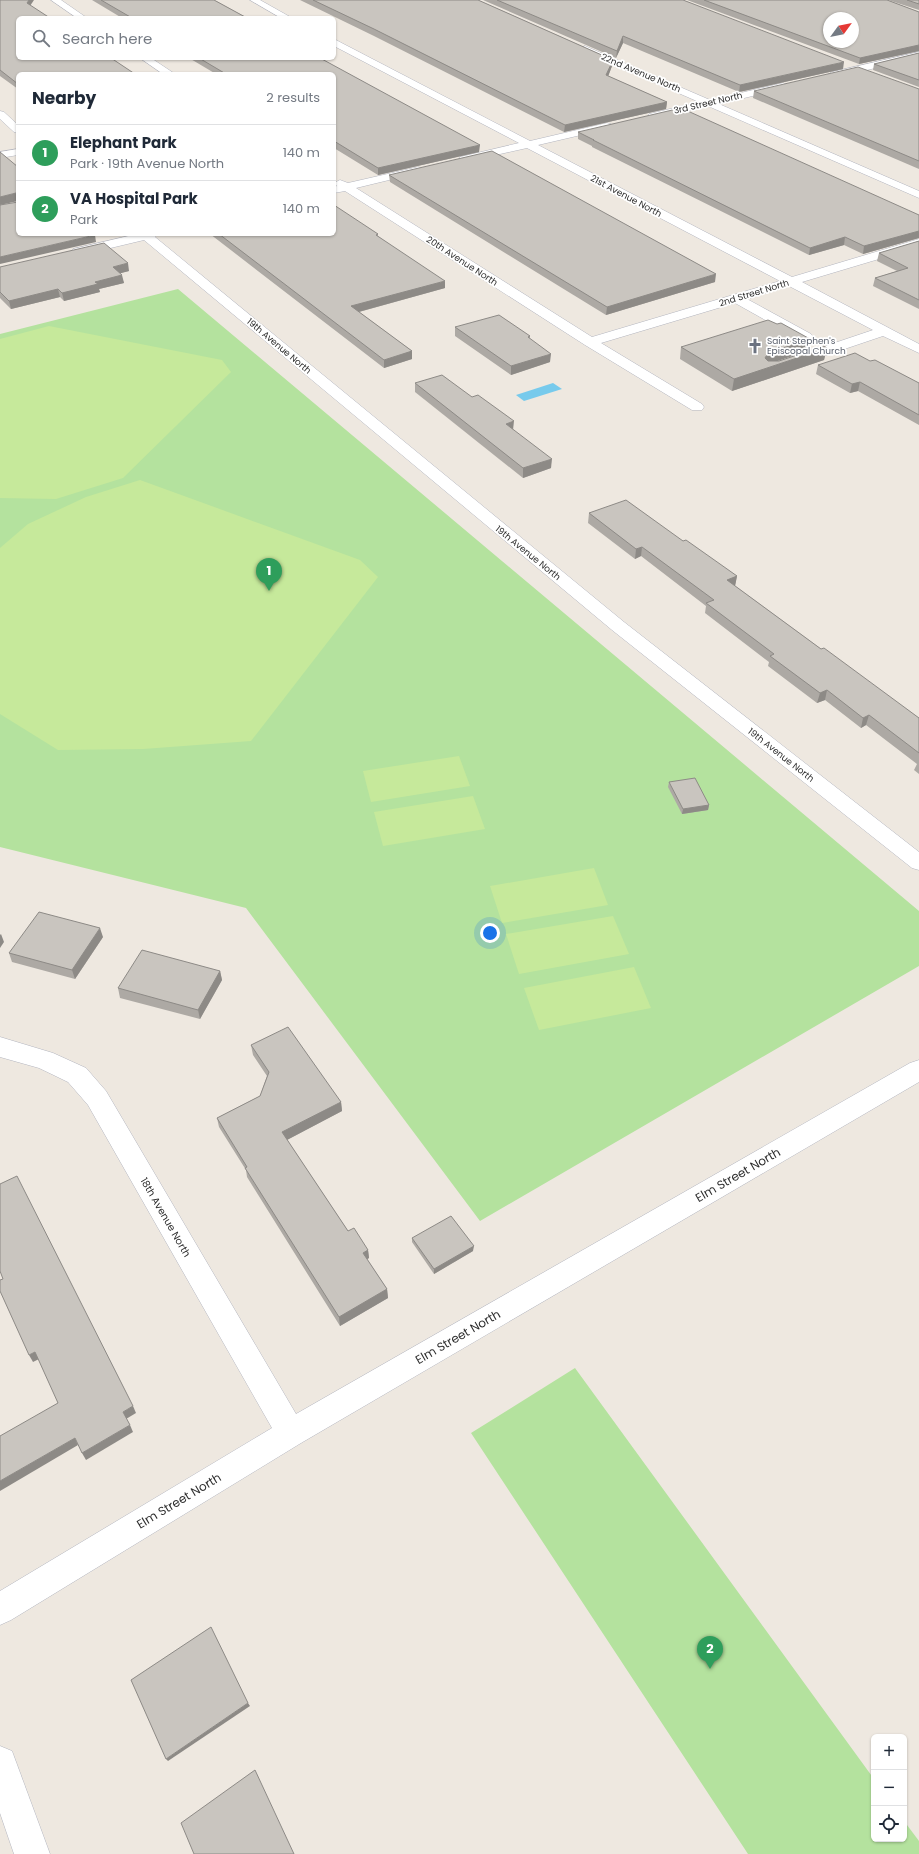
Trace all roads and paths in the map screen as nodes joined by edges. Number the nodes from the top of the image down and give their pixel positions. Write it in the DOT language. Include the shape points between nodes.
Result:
graph roads {
  1 [pos="55,0"];
  2 [pos="254,0"];
  3 [pos="80,16"];
  4 [pos="284,16"];
  5 [pos="336,43"];
  6 [pos="573,44"];
  7 [pos="919,55"];
  8 [pos="149,60"];
  9 [pos="840,63"];
  10 [pos="857,69"];
  11 [pos="167,72"];
  12 [pos="871,74"];
  13 [pos="821,77"];
  14 [pos="790,84"];
  15 [pos="709,103"];
  16 [pos="0,114"];
  17 [pos="639,119"];
  18 [pos="617,124"];
  19 [pos="16,128"];
  20 [pos="527,144"];
  21 [pos="16,152"];
  22 [pos="0,155"];
  23 [pos="453,162"];
  24 [pos="430,167"];
  25 [pos="336,180"];
  26 [pos="347,187"];
  27 [pos="336,190"];
  28 [pos="919,194"];
  29 [pos="139,236"];
  30 [pos="149,236"];
  31 [pos="919,243"];
  32 [pos="65,255"];
  33 [pos="790,282"];
  34 [pos="736,298"];
  35 [pos="884,331"];
  36 [pos="590,342"];
  37 [pos="919,349"];
  38 [pos="829,350"];
  39 [pos="785,364"];
  40 [pos="697,407"];
  41 [pos="919,863"];
  42 [pos="0,1046"];
  43 [pos="919,1070"];
  44 [pos="291,1433"];
  45 [pos="0,1609"];
  46 [pos="0,1763"];
  47 [pos="32,1854"];
  1 -- 3 [label="street"];
  2 -- 4 [label="street"];
  5 -- 20 [label="street, 21st Avenue North"];
  6 -- 15 [label="street, 22nd Avenue North"];
  7 -- 10 [label="street"];
  8 -- 11 [label="street"];
  9 -- 10 [label="street"];
  10 -- 12 [label="street"];
  10 -- 13 [label="street"];
  14 -- 15 [label="street, 3rd Street North"];
  15 -- 17 [label="street, 3rd Street North"];
  15 -- 28 [label="street, 22nd Avenue North"];
  16 -- 19 [label="street"];
  18 -- 20 [label="street"];
  20 -- 23 [label="street"];
  20 -- 33 [label="street, 21st Avenue North"];
  21 -- 22 [label="street"];
  24 -- 26 [label="street"];
  25 -- 26 [label="street, 20th Avenue North"];
  26 -- 27 [label="street"];
  26 -- 36 [label="street, 20th Avenue North"];
  29 -- 32 [label="street"];
  30 -- 41 [label="street, 19th Avenue North" via="618,626"];
  31 -- 33 [label="street, 2nd Street North"];
  33 -- 34 [label="street, 2nd Street North"];
  33 -- 35 [label="street, 21st Avenue North"];
  34 -- 36 [label="street, 2nd Street North"];
  34 -- 38 [label="street"];
  35 -- 37 [label="street, 21st Avenue North"];
  35 -- 38 [label="street"];
  36 -- 40 [label="street, 20th Avenue North"];
  38 -- 39 [label="street"];
  42 -- 44 [label="street, 18th Avenue North" via="45,1060 77,1075 97,1098"];
  43 -- 44 [label="street, Elm Street North"];
  44 -- 45 [label="street, Elm Street North"];
  46 -- 47 [label="street"];
}
